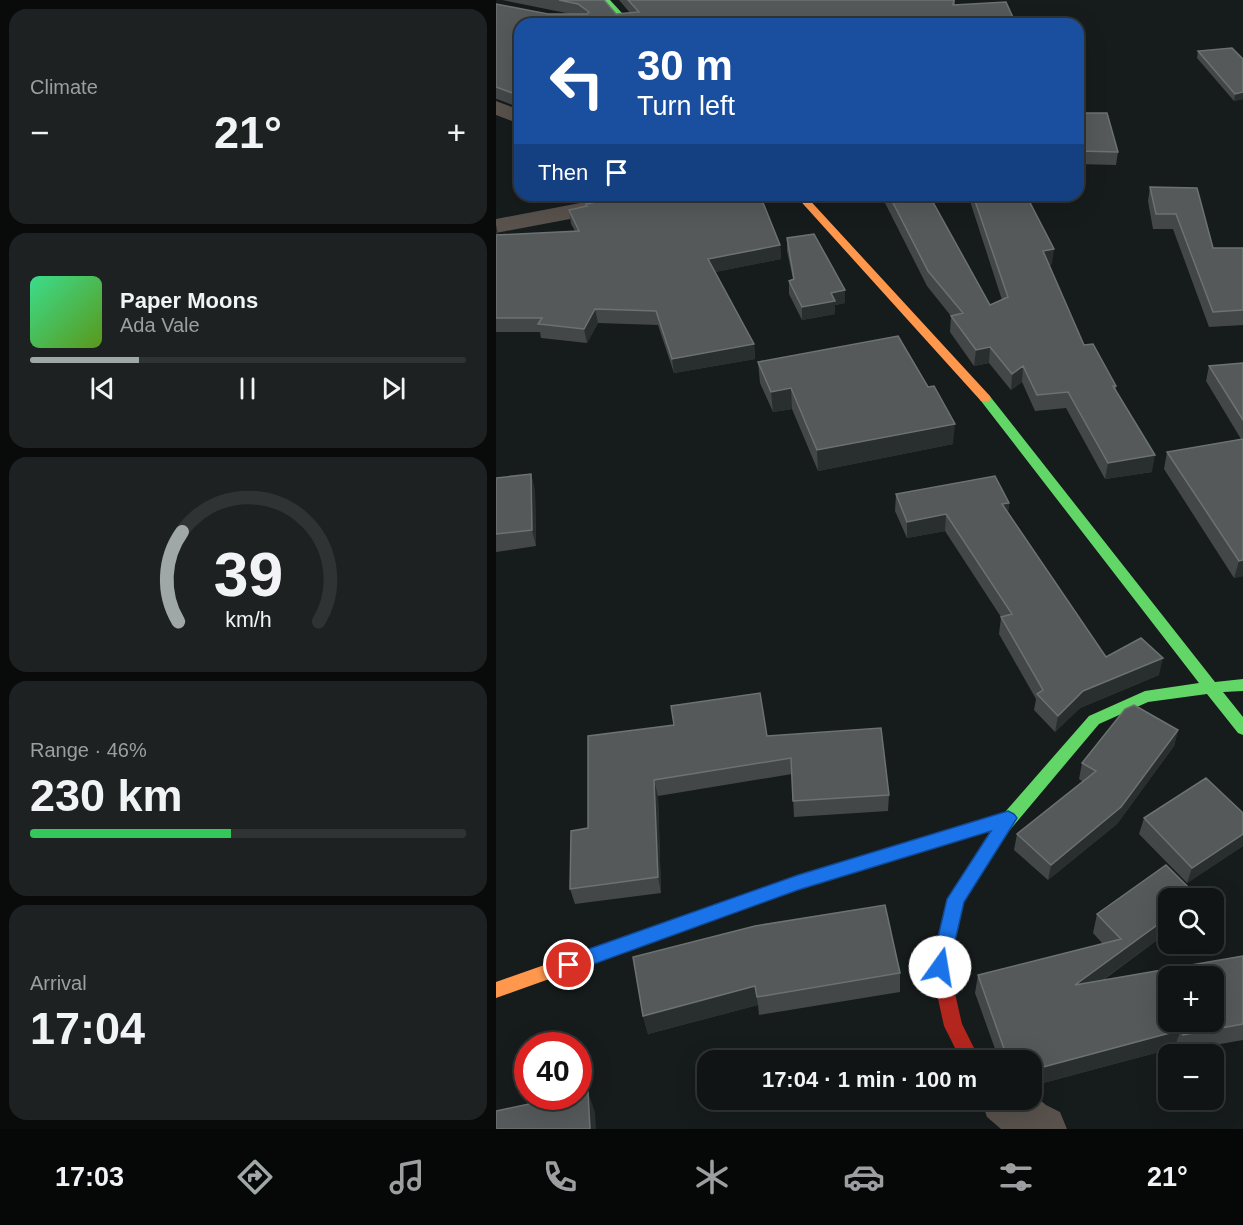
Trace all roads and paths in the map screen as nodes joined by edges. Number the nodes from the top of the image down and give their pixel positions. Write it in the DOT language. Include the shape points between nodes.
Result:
graph roads {
  1 [pos="606,0"];
  2 [pos="622,18"];
  3 [pos="496,106"];
  4 [pos="514,115"];
  5 [pos="604,201"];
  6 [pos="805,201"];
  7 [pos="567,205"];
  8 [pos="496,226"];
  9 [pos="1243,685"];
  10 [pos="1210,687"];
  11 [pos="1243,729"];
  12 [pos="1008,818"];
  13 [pos="496,990"];
  14 [pos="966,1050"];
  15 [pos="1015,1110"];
  16 [pos="1044,1129"];
  1 -- 2 [label="street"];
  3 -- 4 [label="street"];
  5 -- 7 [label="street"];
  6 -- 10 [label="street" via="1001,415"];
  7 -- 8 [label="street"];
  9 -- 10 [label="street"];
  10 -- 11 [label="street"];
  10 -- 12 [label="street" via="1145,697 1093,720"];
  12 -- 13 [label="street" via="798,883"];
  12 -- 14 [label="street" via="956,899 940,967 953,1026"];
  15 -- 16 [label="street"];
}
